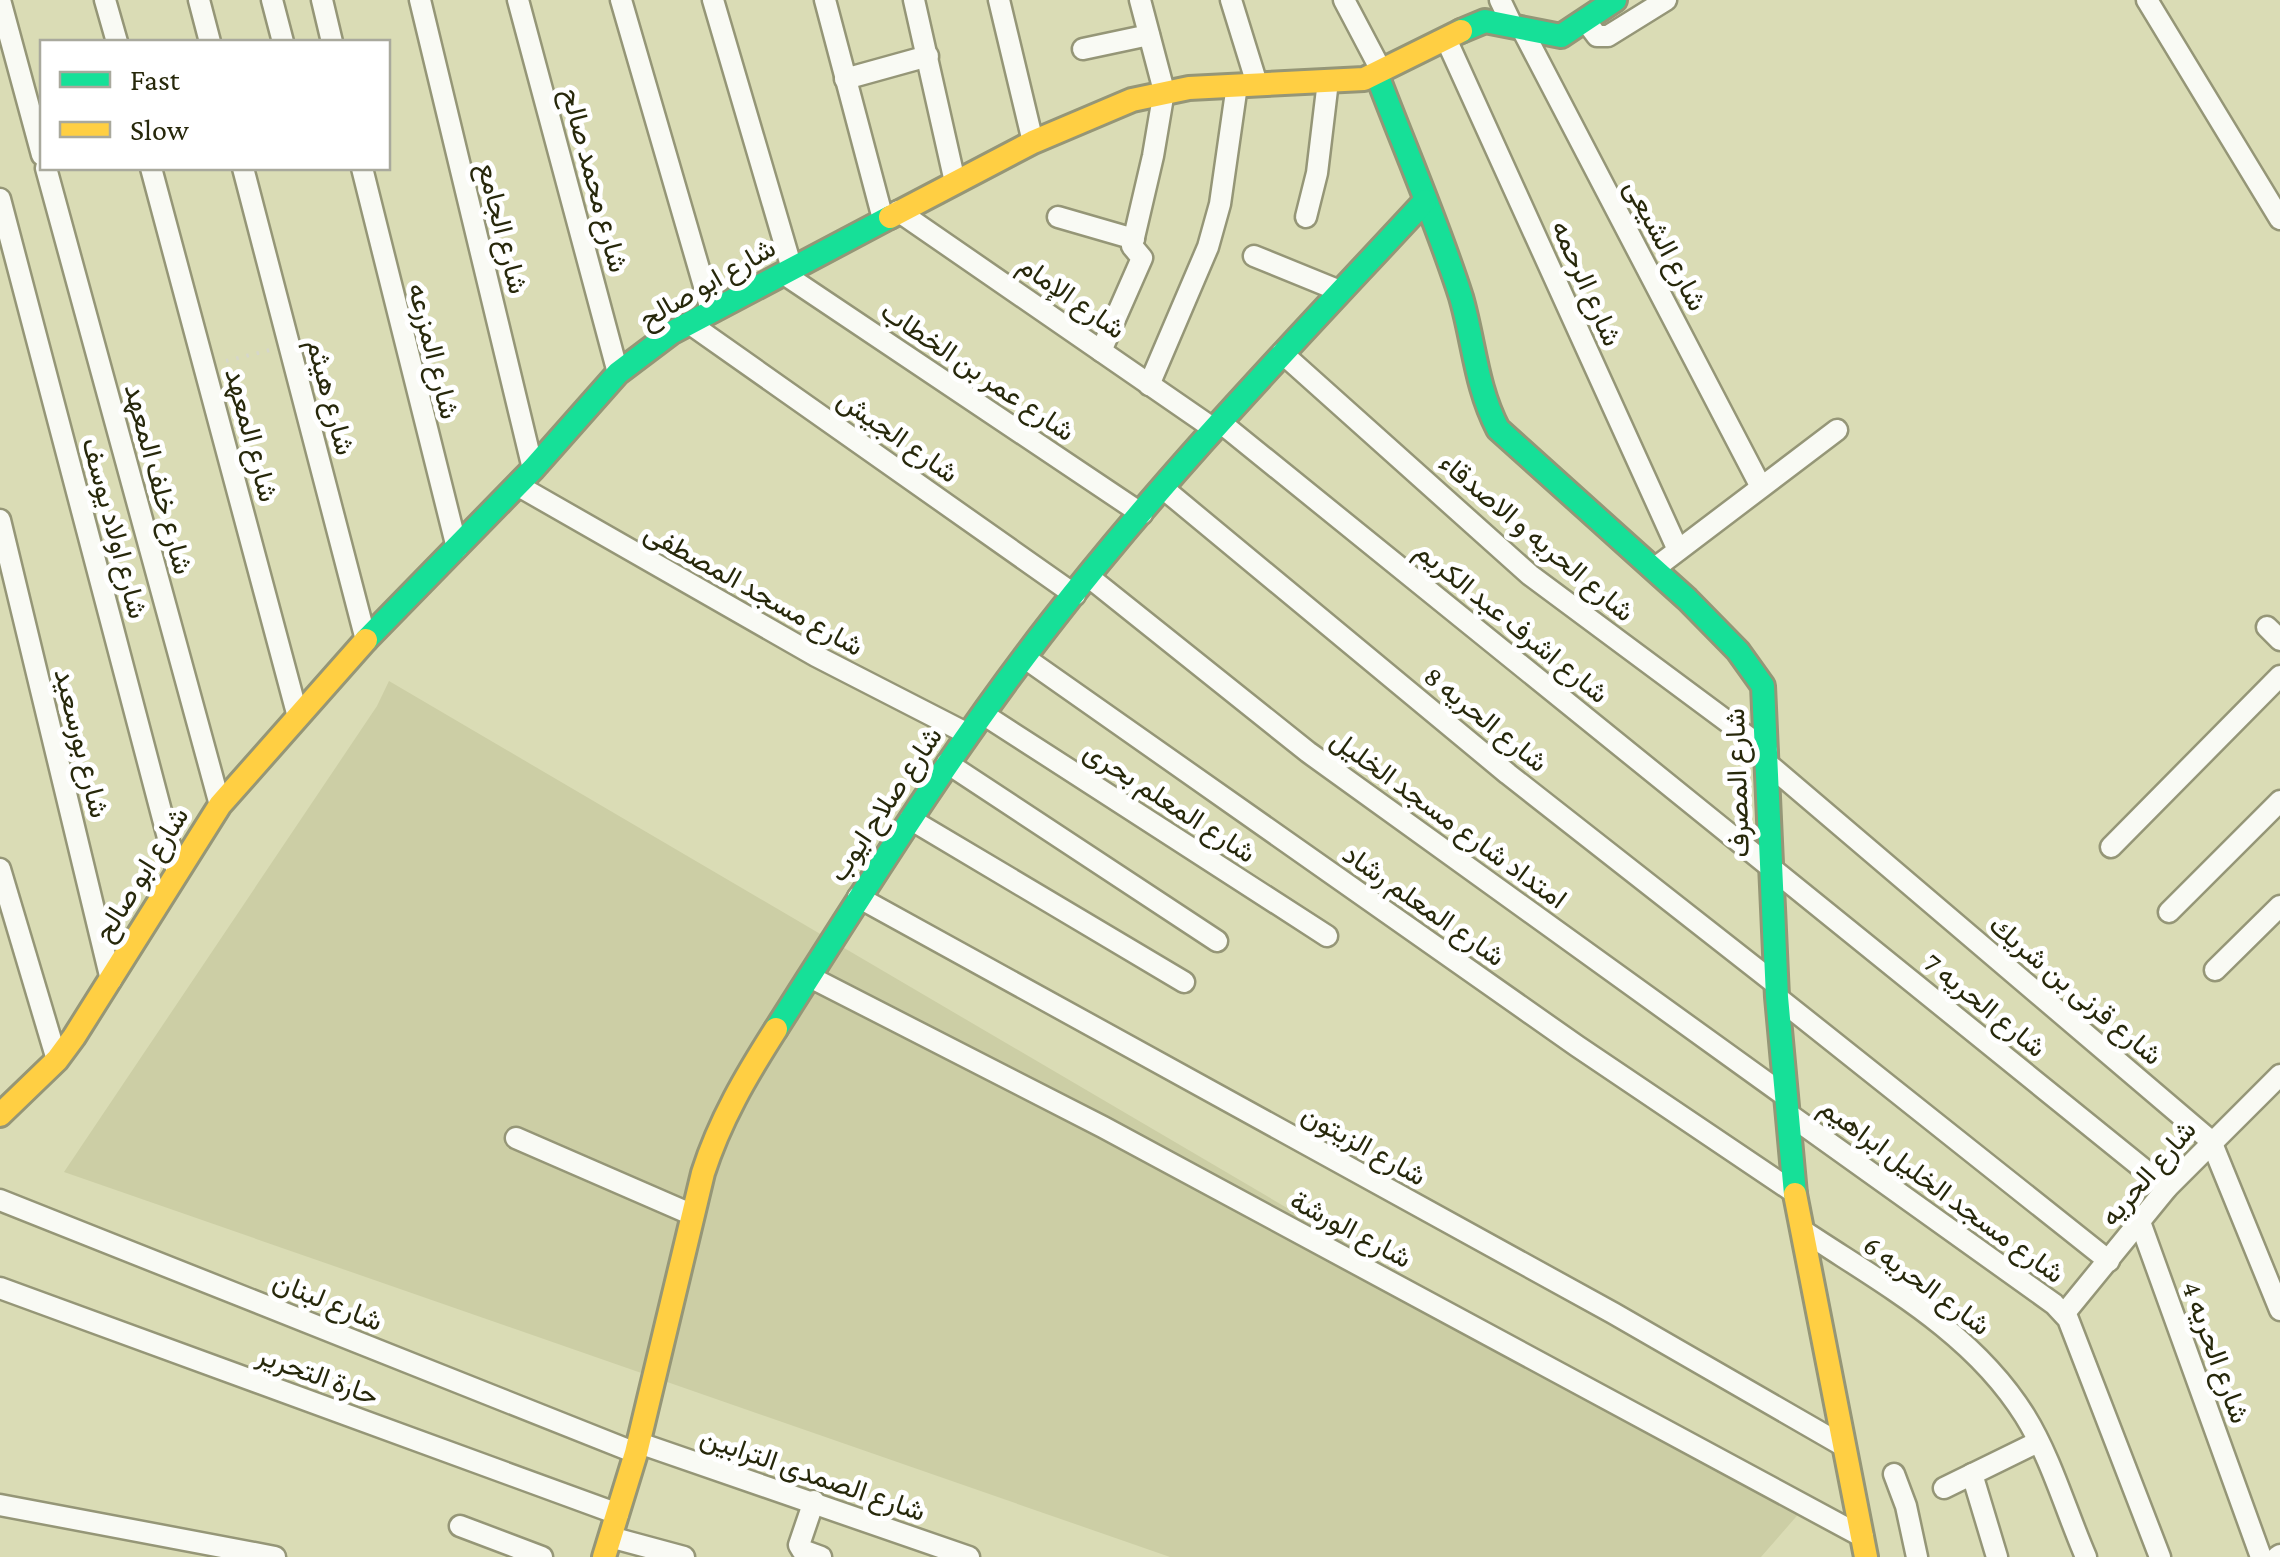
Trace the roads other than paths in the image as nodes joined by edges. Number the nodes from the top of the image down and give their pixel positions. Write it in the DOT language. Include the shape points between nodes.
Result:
graph roads {
  1 [pos="0,0"];
  2 [pos="105,0"];
  3 [pos="199,0"];
  4 [pos="272,0"];
  5 [pos="322,0"];
  6 [pos="420,0"];
  7 [pos="518,0"];
  8 [pos="621,0"];
  9 [pos="713,0"];
  10 [pos="824,0"];
  11 [pos="914,0"];
  12 [pos="999,0"];
  13 [pos="1140,0"];
  14 [pos="1231,0"];
  15 [pos="1344,0"];
  16 [pos="1500,0"];
  17 [pos="1615,0"];
  18 [pos="1666,0"];
  19 [pos="2148,0"];
  20 [pos="1585,20"];
  21 [pos="1517,28"];
  22 [pos="1149,35"];
  23 [pos="1446,39"];
  24 [pos="115,40"];
  25 [pos="209,40"];
  26 [pos="282,40"];
  27 [pos="332,40"];
  28 [pos="1083,49"];
  29 [pos="928,56"];
  30 [pos="1379,74"];
  31 [pos="845,78"];
  32 [pos="1328,81"];
  33 [pos="1247,84"];
  34 [pos="1164,92"];
  35 [pos="1033,142"];
  36 [pos="40,147"];
  37 [pos="47,170"];
  38 [pos="152,170"];
  39 [pos="244,170"];
  40 [pos="362,170"];
  41 [pos="955,182"];
  42 [pos="0,199"];
  43 [pos="1424,201"];
  44 [pos="890,215"];
  45 [pos="1058,217"];
  46 [pos="1306,217"];
  47 [pos="2280,218"];
  48 [pos="1134,239"];
  49 [pos="1254,256"];
  50 [pos="788,271"];
  51 [pos="1340,291"];
  52 [pos="711,310"];
  53 [pos="690,323"];
  54 [pos="1101,351"];
  55 [pos="1282,354"];
  56 [pos="618,374"];
  57 [pos="1149,385"];
  58 [pos="1217,426"];
  59 [pos="1837,430"];
  60 [pos="525,477"];
  61 [pos="1761,486"];
  62 [pos="1164,489"];
  63 [pos="1142,514"];
  64 [pos="0,520"];
  65 [pos="456,548"];
  66 [pos="1678,550"];
  67 [pos="1654,568"];
  68 [pos="1082,586"];
  69 [pos="366,640"];
  70 [pos="1025,658"];
  71 [pos="2280,676"];
  72 [pos="983,714"];
  73 [pos="298,717"];
  74 [pos="968,734"];
  75 [pos="1767,757"];
  76 [pos="947,763"];
  77 [pos="2280,800"];
  78 [pos="220,805"];
  79 [pos="910,818"];
  80 [pos="2111,847"];
  81 [pos="1769,864"];
  82 [pos="0,870"];
  83 [pos="176,872"];
  84 [pos="858,896"];
  85 [pos="2280,906"];
  86 [pos="2169,912"];
  87 [pos="1327,936"];
  88 [pos="1217,941"];
  89 [pos="2215,970"];
  90 [pos="810,976"];
  91 [pos="111,980"];
  92 [pos="1184,982"];
  93 [pos="1777,991"];
  94 [pos="57,1060"];
  95 [pos="2278,1081"];
  96 [pos="1785,1104"];
  97 [pos="0,1115"];
  98 [pos="516,1138"];
  99 [pos="2211,1141"];
  100 [pos="2167,1188"];
  101 [pos="1795,1193"];
  102 [pos="0,1200"];
  103 [pos="694,1215"];
  104 [pos="2140,1222"];
  105 [pos="1802,1230"];
  106 [pos="2109,1260"];
  107 [pos="0,1288"];
  108 [pos="2280,1310"];
  109 [pos="2064,1314"];
  110 [pos="2038,1442"];
  111 [pos="1842,1444"];
  112 [pos="638,1448"];
  113 [pos="1894,1474"];
  114 [pos="1972,1474"];
  115 [pos="1944,1488"];
  116 [pos="814,1502"];
  117 [pos="0,1505"];
  118 [pos="618,1514"];
  119 [pos="460,1526"];
  120 [pos="607,1547"];
  121 [pos="1863,1551"];
  122 [pos="275,1557"];
  123 [pos="542,1557"];
  124 [pos="684,1557"];
  125 [pos="821,1557"];
  126 [pos="969,1557"];
  127 [pos="1917,1557"];
  128 [pos="1997,1557"];
  129 [pos="2086,1557"];
  130 [pos="2160,1557"];
  131 [pos="2261,1557"];
  1 -- 36 [label="street"];
  2 -- 24 [label="street"];
  3 -- 25 [label="street"];
  4 -- 26 [label="street"];
  5 -- 27 [label="street"];
  6 -- 60 [label="street, شارع الجامع"];
  7 -- 56 [label="street, شارع محمد صالح"];
  8 -- 52 [label="street"];
  9 -- 50 [label="street"];
  10 -- 31 [label="street"];
  11 -- 29 [label="street"];
  12 -- 35 [label="street"];
  13 -- 22 [label="street"];
  14 -- 33 [label="street"];
  15 -- 30 [label="street"];
  16 -- 21 [label="street, شارع الشيعى"];
  17 -- 20 [label="street, شارع ابو صالح"];
  18 -- 20 [label="street" via="1608,36 1597,36"];
  19 -- 47 [label="street"];
  20 -- 21 [label="street, شارع ابو صالح" via="1554,37"];
  21 -- 23 [label="street, شارع ابو صالح" via="1482,22"];
  21 -- 61 [label="street, شارع الشيعى"];
  22 -- 28 [label="street"];
  22 -- 34 [label="street"];
  23 -- 30 [label="street, شارع ابو صالح"];
  23 -- 66 [label="street, شارع الرحمه"];
  29 -- 31 [label="street"];
  29 -- 41 [label="street"];
  30 -- 32 [label="street, شارع ابو صالح"];
  30 -- 43 [label="street, شارع المصرف"];
  31 -- 44 [label="street"];
  32 -- 33 [label="street, شارع ابو صالح"];
  32 -- 46 [label="street"];
  33 -- 34 [label="street, شارع ابو صالح"];
  33 -- 57 [label="street" via="1208,247"];
  34 -- 35 [label="street, شارع ابو صالح"];
  34 -- 48 [label="street"];
  35 -- 41 [label="street, شارع ابو صالح"];
  37 -- 78 [label="street, شارع خلف المعهد"];
  38 -- 73 [label="street, شارع المعهد"];
  39 -- 69 [label="street, شارع هيثم"];
  40 -- 65 [label="street, شارع المزرعه"];
  41 -- 44 [label="street, شارع ابو صالح"];
  42 -- 83 [label="street, شارع اولاد يوسف"];
  43 -- 51 [label="street, شارع صلاح ايوب"];
  43 -- 67 [label="street, شارع المصرف" via="1462,302 1481,394 1498,429"];
  44 -- 50 [label="street, شارع ابو صالح"];
  44 -- 54 [label="street, شارع الإمام"];
  45 -- 48 [label="street"];
  48 -- 54 [label="street" via="1132,248 1142,259"];
  49 -- 51 [label="street"];
  50 -- 52 [label="street, شارع ابو صالح"];
  50 -- 63 [label="street, شارع عمر بن الخطاب"];
  51 -- 55 [label="street, شارع صلاح ايوب"];
  52 -- 53 [label="street, شارع ابو صالح"];
  53 -- 56 [label="street, شارع ابو صالح"];
  53 -- 68 [label="street, شارع الجيش"];
  54 -- 57 [label="street, شارع الإمام"];
  55 -- 58 [label="street, شارع صلاح ايوب"];
  55 -- 75 [label="street, شارع الحريه و الاصدقاء" via="1530,576"];
  56 -- 60 [label="street, شارع ابو صالح"];
  57 -- 58 [label="street, شارع الإمام"];
  58 -- 62 [label="street, شارع صلاح ايوب"];
  58 -- 81 [label="street, شارع اشرف عبد الكريم"];
  59 -- 61 [label="street"];
  60 -- 65 [label="street, شارع ابو صالح"];
  60 -- 74 [label="street, شارع مسجد المصطفى" via="749,619"];
  61 -- 66 [label="street"];
  62 -- 63 [label="street, شارع صلاح ايوب"];
  62 -- 93 [label="street, شارع الحريه 8"];
  63 -- 68 [label="street, شارع صلاح ايوب"];
  64 -- 91 [label="street, شارع بورسعيد"];
  65 -- 69 [label="street, شارع ابو صالح"];
  66 -- 67 [label="street"];
  67 -- 75 [label="street, شارع المصرف" via="1756,672 1766,702"];
  68 -- 70 [label="street, شارع صلاح ايوب"];
  68 -- 96 [label="street, امتداد شارع مسجد الخليل"];
  69 -- 73 [label="street, شارع ابو صالح"];
  70 -- 72 [label="street, شارع صلاح ايوب"];
  70 -- 101 [label="street, شارع المعلم رشاد"];
  71 -- 80 [label="street"];
  72 -- 74 [label="street, شارع صلاح ايوب"];
  72 -- 87 [label="street, شارع المعلم بحرى"];
  73 -- 78 [label="street, شارع ابو صالح"];
  74 -- 76 [label="street, شارع صلاح ايوب"];
  75 -- 81 [label="street, شارع المصرف"];
  75 -- 99 [label="street, شارع قرنى بن شريك"];
  76 -- 79 [label="street, شارع صلاح ايوب"];
  76 -- 88 [label="street"];
  77 -- 86 [label="street"];
  78 -- 83 [label="street, شارع ابو صالح"];
  79 -- 84 [label="street, شارع صلاح ايوب"];
  79 -- 92 [label="street"];
  81 -- 93 [label="street, شارع المصرف"];
  81 -- 100 [label="street, شارع الحريه 7"];
  82 -- 94 [label="street"];
  83 -- 91 [label="street, شارع ابو صالح"];
  84 -- 90 [label="street, شارع صلاح ايوب"];
  84 -- 111 [label="street, شارع الزيتون"];
  85 -- 89 [label="street"];
  90 -- 103 [label="street, شارع صلاح ايوب" via="717,1130"];
  90 -- 121 [label="street, شارع الورشة" via="1103,1126"];
  91 -- 94 [label="street, شارع ابو صالح"];
  93 -- 96 [label="street, شارع المصرف"];
  93 -- 106 [label="street, شارع الحريه 8"];
  94 -- 97 [label="street, شارع ابو صالح"];
  95 -- 99 [label="street, شارع الحريه"];
  96 -- 101 [label="street, شارع المصرف"];
  96 -- 109 [label="street, شارع مسجد الخليل ابراهيم"];
  98 -- 103 [label="street"];
  99 -- 100 [label="street, شارع الحريه"];
  99 -- 108 [label="street, شارع قرنى بن شريك"];
  100 -- 104 [label="street, شارع الحريه"];
  101 -- 105 [label="street, شارع المصرف"];
  102 -- 112 [label="street, شارع لبنان"];
  103 -- 112 [label="street, شارع صلاح ايوب"];
  104 -- 106 [label="street, شارع الحريه"];
  104 -- 131 [label="street, شارع الحريه 4"];
  105 -- 110 [label="street, شارع الحريه 6" via="1944,1325 1985,1362"];
  105 -- 111 [label="street, شارع المصرف"];
  106 -- 109 [label="street, شارع الحريه"];
  107 -- 118 [label="street, حارة التحرير"];
  109 -- 130 [label="street"];
  110 -- 114 [label="street"];
  110 -- 129 [label="street, شارع الحريه 6"];
  111 -- 121 [label="street, شارع المصرف"];
  112 -- 116 [label="street, شارع الصمدى الترابين"];
  112 -- 118 [label="street, شارع صلاح ايوب"];
  113 -- 127 [label="street"];
  114 -- 115 [label="street"];
  114 -- 128 [label="street"];
  116 -- 125 [label="street" via="798,1545"];
  116 -- 126 [label="street, شارع الصمدى الترابين"];
  117 -- 122 [label="street"];
  118 -- 120 [label="street, شارع صلاح ايوب"];
  119 -- 123 [label="street"];
  120 -- 124 [label="street"];
}
